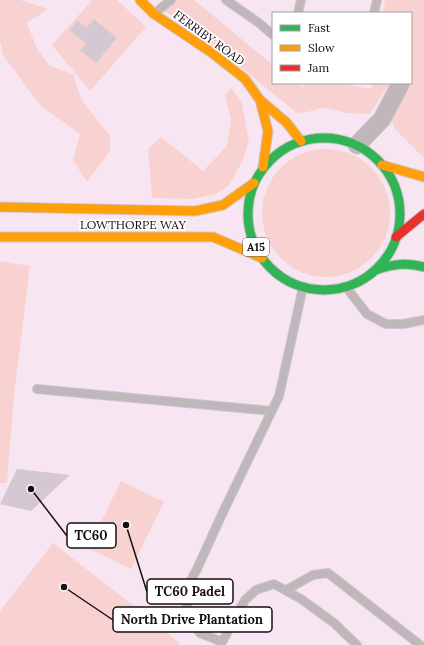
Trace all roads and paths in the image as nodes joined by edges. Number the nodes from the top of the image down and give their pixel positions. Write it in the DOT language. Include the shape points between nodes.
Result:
graph roads {
  1 [pos="140,0"];
  2 [pos="171,0"];
  3 [pos="226,0"];
  4 [pos="301,0"];
  5 [pos="377,0"];
  6 [pos="298,12"];
  7 [pos="374,12"];
  8 [pos="154,14"];
  9 [pos="272,34"];
  10 [pos="400,84"];
  11 [pos="260,100"];
  12 [pos="301,141"];
  13 [pos="356,145"];
  14 [pos="382,165"];
  15 [pos="263,167"];
  16 [pos="424,177"];
  17 [pos="254,183"];
  18 [pos="0,207"];
  19 [pos="424,214"];
  20 [pos="0,236"];
  21 [pos="396,237"];
  22 [pos="262,258"];
  23 [pos="424,266"];
  24 [pos="376,270"];
  25 [pos="303,287"];
  26 [pos="346,287"];
  27 [pos="424,320"];
  28 [pos="38,389"];
  29 [pos="272,411"];
  30 [pos="286,590"];
  31 [pos="223,644"];
  32 [pos="357,645"];
  33 [pos="420,645"];
  1 -- 8 [label="main road, FERRIBY ROAD"];
  2 -- 8 [label="lane"];
  3 -- 9 [label="lane"];
  4 -- 6 [label="lane"];
  5 -- 7 [label="lane"];
  8 -- 11 [label="main road, FERRIBY ROAD" via="246,79"];
  10 -- 13 [label="street" via="382,119"];
  11 -- 12 [label="main road, FERRIBY ROAD" via="286,122"];
  11 -- 15 [label="main road, FERRIBY ROAD" via="268,131"];
  12 -- 13 [label="main road, A15" via="339,139"];
  12 -- 15 [label="main road, A15" via="280,151"];
  13 -- 14 [label="main road, A15"];
  14 -- 16 [label="main road, A15"];
  14 -- 21 [label="main road, A15" via="392,181 398,199 400,218"];
  15 -- 17 [label="main road, A15"];
  17 -- 18 [label="main road, LOWTHORPE WAY / A15" via="223,205 195,212"];
  17 -- 22 [label="main road, A15" via="248,202 248,222 252,241"];
  19 -- 21 [label="main road, A15"];
  20 -- 22 [label="main road, LOWTHORPE WAY / A15" via="213,237"];
  21 -- 24 [label="main road, A15" via="388,255"];
  22 -- 25 [label="main road, A15" via="273,271 287,281"];
  23 -- 24 [label="main road" via="390,264"];
  24 -- 26 [label="main road, A15"];
  25 -- 26 [label="main road, A15" via="325,290"];
  25 -- 29 [label="lane" via="279,396"];
  26 -- 27 [label="lane" via="367,314 386,324"];
  28 -- 29 [label="lane"];
  29 -- 31 [label="lane" via="185,591 188,614 200,633"];
  30 -- 31 [label="lane" via="274,584 256,590 245,600"];
  30 -- 32 [label="lane" via="334,623"];
  30 -- 33 [label="lane" via="313,574 328,573"];
}
